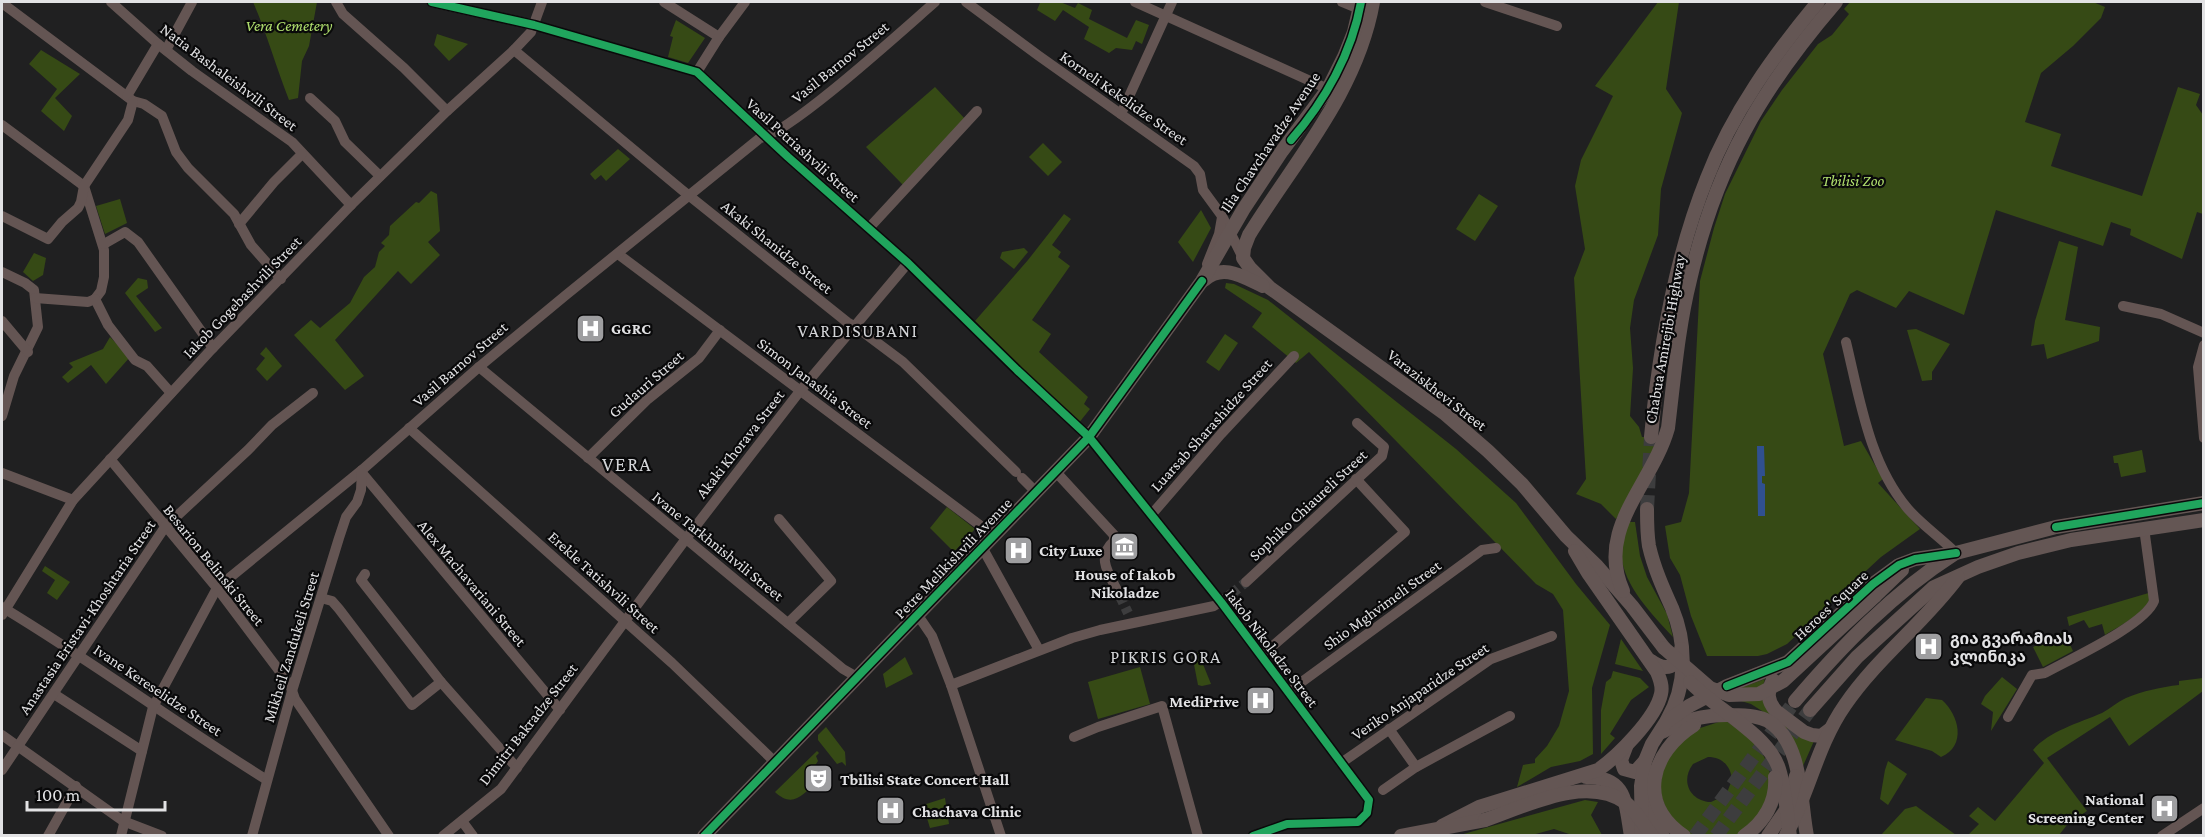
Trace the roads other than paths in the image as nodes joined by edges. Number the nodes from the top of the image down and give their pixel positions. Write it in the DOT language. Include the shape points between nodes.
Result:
graph roads {
  1 [pos="111,2"];
  2 [pos="192,2"];
  3 [pos="336,2"];
  4 [pos="432,2"];
  5 [pos="542,2"];
  6 [pos="664,2"];
  7 [pos="745,2"];
  8 [pos="934,2"];
  9 [pos="966,2"];
  10 [pos="1135,2"];
  11 [pos="1172,2"];
  12 [pos="1342,2"];
  13 [pos="1373,2"];
  14 [pos="1485,2"];
  15 [pos="1818,2"];
  16 [pos="1836,2"];
  17 [pos="2,3"];
  18 [pos="1360,5"];
  19 [pos="1166,15"];
  20 [pos="534,25"];
  21 [pos="1557,26"];
  22 [pos="719,37"];
  23 [pos="162,47"];
  24 [pos="514,50"];
  25 [pos="697,72"];
  26 [pos="1328,89"];
  27 [pos="130,98"];
  28 [pos="310,98"];
  29 [pos="447,111"];
  30 [pos="977,111"];
  31 [pos="1121,114"];
  32 [pos="2,125"];
  33 [pos="767,137"];
  34 [pos="302,154"];
  35 [pos="380,176"];
  36 [pos="84,186"];
  37 [pos="688,195"];
  38 [pos="351,205"];
  39 [pos="2,216"];
  40 [pos="1222,216"];
  41 [pos="239,224"];
  42 [pos="869,228"];
  43 [pos="1233,237"];
  44 [pos="104,244"];
  45 [pos="618,254"];
  46 [pos="1243,258"];
  47 [pos="908,263"];
  48 [pos="2,272"];
  49 [pos="281,279"];
  50 [pos="1202,281"];
  51 [pos="1270,288"];
  52 [pos="35,298"];
  53 [pos="95,299"];
  54 [pos="2124,306"];
  55 [pos="2,321"];
  56 [pos="854,326"];
  57 [pos="720,330"];
  58 [pos="2204,333"];
  59 [pos="1846,342"];
  60 [pos="2204,345"];
  61 [pos="213,348"];
  62 [pos="27,352"];
  63 [pos="1294,356"];
  64 [pos="479,367"];
  65 [pos="800,391"];
  66 [pos="171,393"];
  67 [pos="313,393"];
  68 [pos="2,416"];
  69 [pos="1356,423"];
  70 [pos="409,428"];
  71 [pos="1089,437"];
  72 [pos="1651,437"];
  73 [pos="2204,438"];
  74 [pos="588,458"];
  75 [pos="110,459"];
  76 [pos="362,472"];
  77 [pos="1056,472"];
  78 [pos="2,473"];
  79 [pos="1356,479"];
  80 [pos="1036,492"];
  81 [pos="381,497"];
  82 [pos="73,500"];
  83 [pos="357,502"];
  84 [pos="2204,503"];
  85 [pos="1647,509"];
  86 [pos="1152,514"];
  87 [pos="779,519"];
  88 [pos="2204,520"];
  89 [pos="165,527"];
  90 [pos="2144,528"];
  91 [pos="993,536"];
  92 [pos="1566,537"];
  93 [pos="685,540"];
  94 [pos="982,547"];
  95 [pos="1496,548"];
  96 [pos="1956,553"];
  97 [pos="1915,559"];
  98 [pos="365,574"];
  99 [pos="1959,576"];
  100 [pos="1246,582"];
  101 [pos="217,588"];
  102 [pos="1119,594"];
  103 [pos="321,598"];
  104 [pos="1225,599"];
  105 [pos="1629,602"];
  106 [pos="3,610"];
  107 [pos="917,615"];
  108 [pos="625,621"];
  109 [pos="788,622"];
  110 [pos="1552,636"];
  111 [pos="1682,647"];
  112 [pos="1664,648"];
  113 [pos="1039,650"];
  114 [pos="79,655"];
  115 [pos="1261,656"];
  116 [pos="1649,660"];
  117 [pos="1788,662"];
  118 [pos="857,677"];
  119 [pos="441,682"];
  120 [pos="951,685"];
  121 [pos="292,691"];
  122 [pos="1288,692"];
  123 [pos="54,694"];
  124 [pos="1795,701"];
  125 [pos="153,707"];
  126 [pos="560,710"];
  127 [pos="1810,710"];
  128 [pos="1718,714"];
  129 [pos="1510,716"];
  130 [pos="2008,717"];
  131 [pos="1666,722"];
  132 [pos="1389,729"];
  133 [pos="1829,730"];
  134 [pos="2,735"];
  135 [pos="1658,735"];
  136 [pos="1074,737"];
  137 [pos="1628,742"];
  138 [pos="18,747"];
  139 [pos="142,751"];
  140 [pos="1772,754"];
  141 [pos="1645,761"];
  142 [pos="775,762"];
  143 [pos="1341,763"];
  144 [pos="1416,767"];
  145 [pos="517,768"];
  146 [pos="1797,768"];
  147 [pos="2,770"];
  148 [pos="1575,777"];
  149 [pos="267,780"];
  150 [pos="76,786"];
  151 [pos="1641,786"];
  152 [pos="1383,790"];
  153 [pos="1802,797"];
  154 [pos="2204,808"];
  155 [pos="123,821"];
  156 [pos="462,821"];
  157 [pos="1287,824"];
  158 [pos="1442,826"];
  159 [pos="1643,834"];
  160 [pos="48,836"];
  161 [pos="121,836"];
  162 [pos="162,836"];
  163 [pos="252,836"];
  164 [pos="389,836"];
  165 [pos="443,836"];
  166 [pos="473,836"];
  167 [pos="704,836"];
  168 [pos="1001,836"];
  169 [pos="1198,836"];
  170 [pos="1253,836"];
  171 [pos="1283,836"];
  172 [pos="1401,836"];
  173 [pos="1663,836"];
  174 [pos="1684,836"];
  175 [pos="1744,836"];
  176 [pos="1768,836"];
  177 [pos="1785,836"];
  178 [pos="1790,836"];
  179 [pos="1797,836"];
  180 [pos="1807,836"];
  181 [pos="2162,836"];
  1 -- 23 [label="street, Natia Bashaleishvili Street"];
  2 -- 23 [label="street"];
  3 -- 29 [label="street" via="343,14"];
  4 -- 20 [label="street, Vasil Petriashvili Street"];
  5 -- 20 [label="street, Iakob Gogebashvili Street"];
  6 -- 22 [label="street"];
  7 -- 22 [label="street"];
  8 -- 33 [label="street, Vasil Barnov Street" via="813,105"];
  9 -- 31 [label="street, Korneli Kekelidze Street"];
  10 -- 19 [label="street"];
  11 -- 19 [label="street"];
  12 -- 18 [label="street"];
  13 -- 46 [label="main road, Ilia Chavchavadze Avenue" via="1362,47 1342,93 1249,235"];
  14 -- 21 [label="street"];
  15 -- 72 [label="main road, Chabua Amirejibi Highway" via="1763,73 1706,179 1671,300 1657,374"];
  16 -- 105 [label="main road, Chabua Amirejibi Highway" via="1757,107 1731,154 1712,204 1689,282 1668,428 1617,534 1615,564"];
  17 -- 27 [label="street"];
  18 -- 26 [label="main road, Ilia Chavchavadze Avenue" via="1344,57"];
  19 -- 26 [label="street"];
  19 -- 31 [label="street"];
  20 -- 24 [label="street, Iakob Gogebashvili Street"];
  20 -- 25 [label="street, Vasil Petriashvili Street"];
  22 -- 25 [label="street"];
  23 -- 27 [label="street"];
  23 -- 34 [label="street, Natia Bashaleishvili Street" via="275,129"];
  24 -- 29 [label="street, Iakob Gogebashvili Street"];
  24 -- 37 [label="street, Akaki Shanidze Street"];
  25 -- 33 [label="street, Vasil Petriashvili Street"];
  26 -- 43 [label="main road, Ilia Chavchavadze Avenue" via="1282,151"];
  27 -- 36 [label="street" via="128,120"];
  27 -- 41 [label="street" via="162,116 176,152"];
  28 -- 35 [label="street" via="335,122 345,142"];
  29 -- 35 [label="street, Iakob Gogebashvili Street"];
  30 -- 42 [label="street"];
  31 -- 40 [label="street, Korneli Kekelidze Street" via="1194,166 1203,190"];
  32 -- 36 [label="street"];
  33 -- 37 [label="street, Vasil Barnov Street" via="760,138"];
  33 -- 42 [label="street, Vasil Petriashvili Street"];
  34 -- 38 [label="street, Natia Bashaleishvili Street"];
  34 -- 41 [label="street"];
  35 -- 38 [label="street, Iakob Gogebashvili Street"];
  36 -- 39 [label="street" via="78,208 48,239"];
  36 -- 44 [label="street"];
  37 -- 45 [label="street, Vasil Barnov Street"];
  37 -- 56 [label="street, Akaki Shanidze Street"];
  38 -- 49 [label="street, Iakob Gogebashvili Street"];
  40 -- 43 [label="street, Korneli Kekelidze Street"];
  40 -- 50 [label="street" via="1220,234"];
  41 -- 49 [label="street" via="251,245"];
  42 -- 47 [label="street, Vasil Petriashvili Street"];
  43 -- 46 [label="street, Varaziskhevi Street"];
  43 -- 50 [label="main road, Petre Melikishvili Avenue"];
  44 -- 53 [label="street" via="104,277"];
  44 -- 61 [label="street" via="125,232 138,242"];
  45 -- 57 [label="street, Simon Janashia Street"];
  45 -- 64 [label="street, Vasil Barnov Street"];
  46 -- 51 [label="main road, Varaziskhevi Street"];
  47 -- 56 [label="street, Akaki Khorava Street"];
  47 -- 71 [label="street, Vasil Petriashvili Street"];
  48 -- 52 [label="street" via="34,290"];
  49 -- 61 [label="street, Iakob Gogebashvili Street"];
  50 -- 51 [label="main road, Varaziskhevi Street" via="1214,272 1224,272"];
  50 -- 71 [label="main road, Petre Melikishvili Avenue"];
  51 -- 92 [label="main road, Varaziskhevi Street" via="1444,413 1522,484"];
  52 -- 53 [label="street" via="88,302"];
  52 -- 62 [label="street" via="38,327"];
  53 -- 66 [label="street" via="108,325 135,360 147,366"];
  54 -- 58 [label="street" via="2161,314"];
  55 -- 62 [label="street"];
  56 -- 65 [label="street, Akaki Khorava Street"];
  56 -- 80 [label="street, Akaki Shanidze Street" via="903,362"];
  57 -- 65 [label="street, Simon Janashia Street"];
  57 -- 74 [label="street, Gudauri Street" via="699,358 648,399"];
  59 -- 96 [label="street" via="1878,460 1909,509"];
  60 -- 73 [label="street" via="2198,367"];
  61 -- 66 [label="street, Iakob Gogebashvili Street"];
  62 -- 68 [label="street" via="14,376"];
  63 -- 86 [label="street, Luarsab Sharashidze Street"];
  64 -- 70 [label="street, Vasil Barnov Street"];
  64 -- 74 [label="street, Ivane Tarkhnishvili Street"];
  65 -- 91 [label="street, Simon Janashia Street"];
  65 -- 93 [label="street, Akaki Khorava Street"];
  66 -- 75 [label="street, Iakob Gogebashvili Street"];
  67 -- 89 [label="street, Anastasia Eristavi-Khoshtaria Street" via="272,425"];
  69 -- 79 [label="street, Sophiko Chiaureli Street" via="1384,447 1382,456"];
  70 -- 76 [label="street, Vasil Barnov Street"];
  70 -- 108 [label="street, Erekle Tatishvili Street"];
  71 -- 77 [label="main road, Petre Melikishvili Avenue"];
  71 -- 86 [label="street, Iakob Nikoladze Street"];
  74 -- 93 [label="street, Ivane Tarkhnishvili Street"];
  75 -- 82 [label="street, Iakob Gogebashvili Street"];
  75 -- 89 [label="street, Besarion Belinski Street"];
  76 -- 81 [label="street, Alex Machavariani Street"];
  76 -- 83 [label="street, Mikheil Zandukeli Street"];
  76 -- 101 [label="street, Vasil Barnov Street"];
  77 -- 80 [label="main road, Petre Melikishvili Avenue"];
  77 -- 102 [label="street" via="1114,535 1104,555"];
  78 -- 82 [label="street"];
  79 -- 100 [label="street, Sophiko Chiaureli Street"];
  79 -- 115 [label="street" via="1405,532"];
  80 -- 91 [label="main road, Petre Melikishvili Avenue"];
  81 -- 83 [label="street" via="371,495"];
  81 -- 126 [label="street, Alex Machavariani Street"];
  82 -- 106 [label="street, Iakob Gogebashvili Street"];
  83 -- 103 [label="street, Mikheil Zandukeli Street" via="344,521"];
  84 -- 96 [label="main road" via="2056,527"];
  85 -- 111 [label="main road" via="1649,547 1673,610"];
  86 -- 104 [label="street, Iakob Nikoladze Street"];
  87 -- 109 [label="street" via="831,581"];
  88 -- 90 [label="main road"];
  89 -- 101 [label="street, Besarion Belinski Street"];
  89 -- 114 [label="street, Anastasia Eristavi-Khoshtaria Street"];
  90 -- 99 [label="main road" via="2027,551"];
  90 -- 130 [label="street" via="2154,601 2150,610 2126,629 2045,673 2032,675"];
  91 -- 94 [label="main road, Petre Melikishvili Avenue"];
  92 -- 105 [label="main road, Varaziskhevi Street"];
  92 -- 116 [label="main road, Varaziskhevi Street"];
  93 -- 108 [label="street, Akaki Khorava Street"];
  93 -- 109 [label="street, Ivane Tarkhnishvili Street"];
  94 -- 107 [label="main road, Petre Melikishvili Avenue"];
  94 -- 113 [label="street"];
  95 -- 122 [label="street, Shio Mghvimeli Street" via="1482,550"];
  96 -- 97 [label="main road, Heroes' Square"];
  96 -- 124 [label="main road" via="1918,579 1846,644"];
  97 -- 112 [label="main road, bridge" via="1783,681 1759,694 1730,695 1710,688"];
  97 -- 117 [label="main road, Heroes' Square" via="1899,565 1873,584"];
  98 -- 119 [label="street" via="361,580"];
  99 -- 127 [label="main road" via="1923,596 1857,657"];
  99 -- 133 [label="main road" via="1941,601 1852,694"];
  101 -- 121 [label="street, Besarion Belinski Street"];
  101 -- 125 [label="street, Vasil Barnov Street"];
  103 -- 119 [label="street" via="332,601 339,609 412,705"];
  103 -- 121 [label="street, Mikheil Zandukeli Street"];
  104 -- 113 [label="street" via="1203,609 1130,618"];
  104 -- 115 [label="street, Iakob Nikoladze Street"];
  105 -- 112 [label="main road, Varaziskhevi Street"];
  106 -- 114 [label="street, Ivane Kereselidze Street"];
  107 -- 118 [label="main road, Petre Melikishvili Avenue"];
  107 -- 120 [label="street" via="932,636"];
  108 -- 126 [label="street, Dimitri Bakradze Street"];
  108 -- 142 [label="street, Erekle Tatishvili Street"];
  109 -- 118 [label="street, Ivane Tarkhnishvili Street"];
  110 -- 132 [label="street, Veriko Anjaparidze Street" via="1491,659"];
  111 -- 116 [label="main road" via="1673,667 1664,668"];
  111 -- 131 [label="main road" via="1680,687"];
  112 -- 128 [label="main road, bridge"];
  113 -- 120 [label="street"];
  114 -- 123 [label="street, Anastasia Eristavi-Khoshtaria Street"];
  114 -- 125 [label="street, Ivane Kereselidze Street"];
  115 -- 122 [label="street, Iakob Nikoladze Street"];
  116 -- 137 [label="main road" via="1662,691 1657,706"];
  117 -- 131 [label="main road, Heroes' Square" via="1727,686"];
  117 -- 133 [label="main road" via="1770,687 1772,706 1812,735 1821,736"];
  118 -- 142 [label="main road, Petre Melikishvili Avenue"];
  119 -- 145 [label="street"];
  120 -- 168 [label="street"];
  121 -- 149 [label="street, Mikheil Zandukeli Street"];
  121 -- 164 [label="street, Besarion Belinski Street"];
  122 -- 143 [label="street, Iakob Nikoladze Street"];
  123 -- 138 [label="street, Anastasia Eristavi-Khoshtaria Street"];
  123 -- 139 [label="street"];
  125 -- 139 [label="street, Vasil Barnov Street"];
  125 -- 149 [label="street, Ivane Kereselidze Street"];
  126 -- 145 [label="street, Dimitri Bakradze Street"];
  128 -- 135 [label="main road"];
  128 -- 140 [label="main road, bridge" via="1758,738"];
  128 -- 146 [label="main road" via="1766,720 1785,739"];
  128 -- 174 [label="main road" via="1676,738 1661,756 1655,792 1662,812"];
  128 -- 179 [label="main road, bridge" via="1761,732 1775,746 1785,768"];
  129 -- 144 [label="street"];
  131 -- 135 [label="main road, Heroes' Square"];
  132 -- 143 [label="street, Veriko Anjaparidze Street"];
  132 -- 144 [label="street"];
  133 -- 153 [label="main road"];
  134 -- 138 [label="street"];
  135 -- 141 [label="main road, Heroes' Square"];
  136 -- 169 [label="street" via="1162,706"];
  137 -- 141 [label="main road" via="1621,760 1624,769 1635,772"];
  137 -- 148 [label="main road" via="1604,765"];
  138 -- 147 [label="street, Anastasia Eristavi-Khoshtaria Street"];
  138 -- 150 [label="street"];
  139 -- 155 [label="street, Vasil Barnov Street"];
  140 -- 175 [label="main road, bridge" via="1772,802 1763,818"];
  140 -- 178 [label="main road, bridge" via="1780,774"];
  141 -- 151 [label="main road, Heroes' Square"];
  142 -- 167 [label="main road, Petre Melikishvili Avenue"];
  143 -- 157 [label="street, Iakob Nikoladze Street" via="1369,800 1365,817 1358,822"];
  144 -- 152 [label="street"];
  145 -- 156 [label="street, Dimitri Bakradze Street" via="501,789"];
  146 -- 153 [label="main road"];
  146 -- 176 [label="main road" via="1788,807"];
  148 -- 158 [label="main road" via="1479,807"];
  148 -- 159 [label="main road" via="1611,781"];
  149 -- 163 [label="street, Mikheil Zandukeli Street"];
  150 -- 155 [label="street"];
  150 -- 160 [label="street"];
  151 -- 159 [label="main road, Heroes' Square"];
  151 -- 173 [label="main road" via="1648,811"];
  153 -- 177 [label="main road"];
  153 -- 180 [label="main road"];
  154 -- 181 [label="street"];
  155 -- 161 [label="street, Vasil Barnov Street"];
  155 -- 162 [label="street"];
  156 -- 165 [label="street, Dimitri Bakradze Street"];
  156 -- 166 [label="street"];
  157 -- 170 [label="street, Iakob Nikoladze Street"];
  157 -- 171 [label="street" via="1281,830"];
  158 -- 159 [label="main road, bridge" via="1485,820 1562,794 1594,790 1627,804"];
  158 -- 172 [label="main road"];
}
